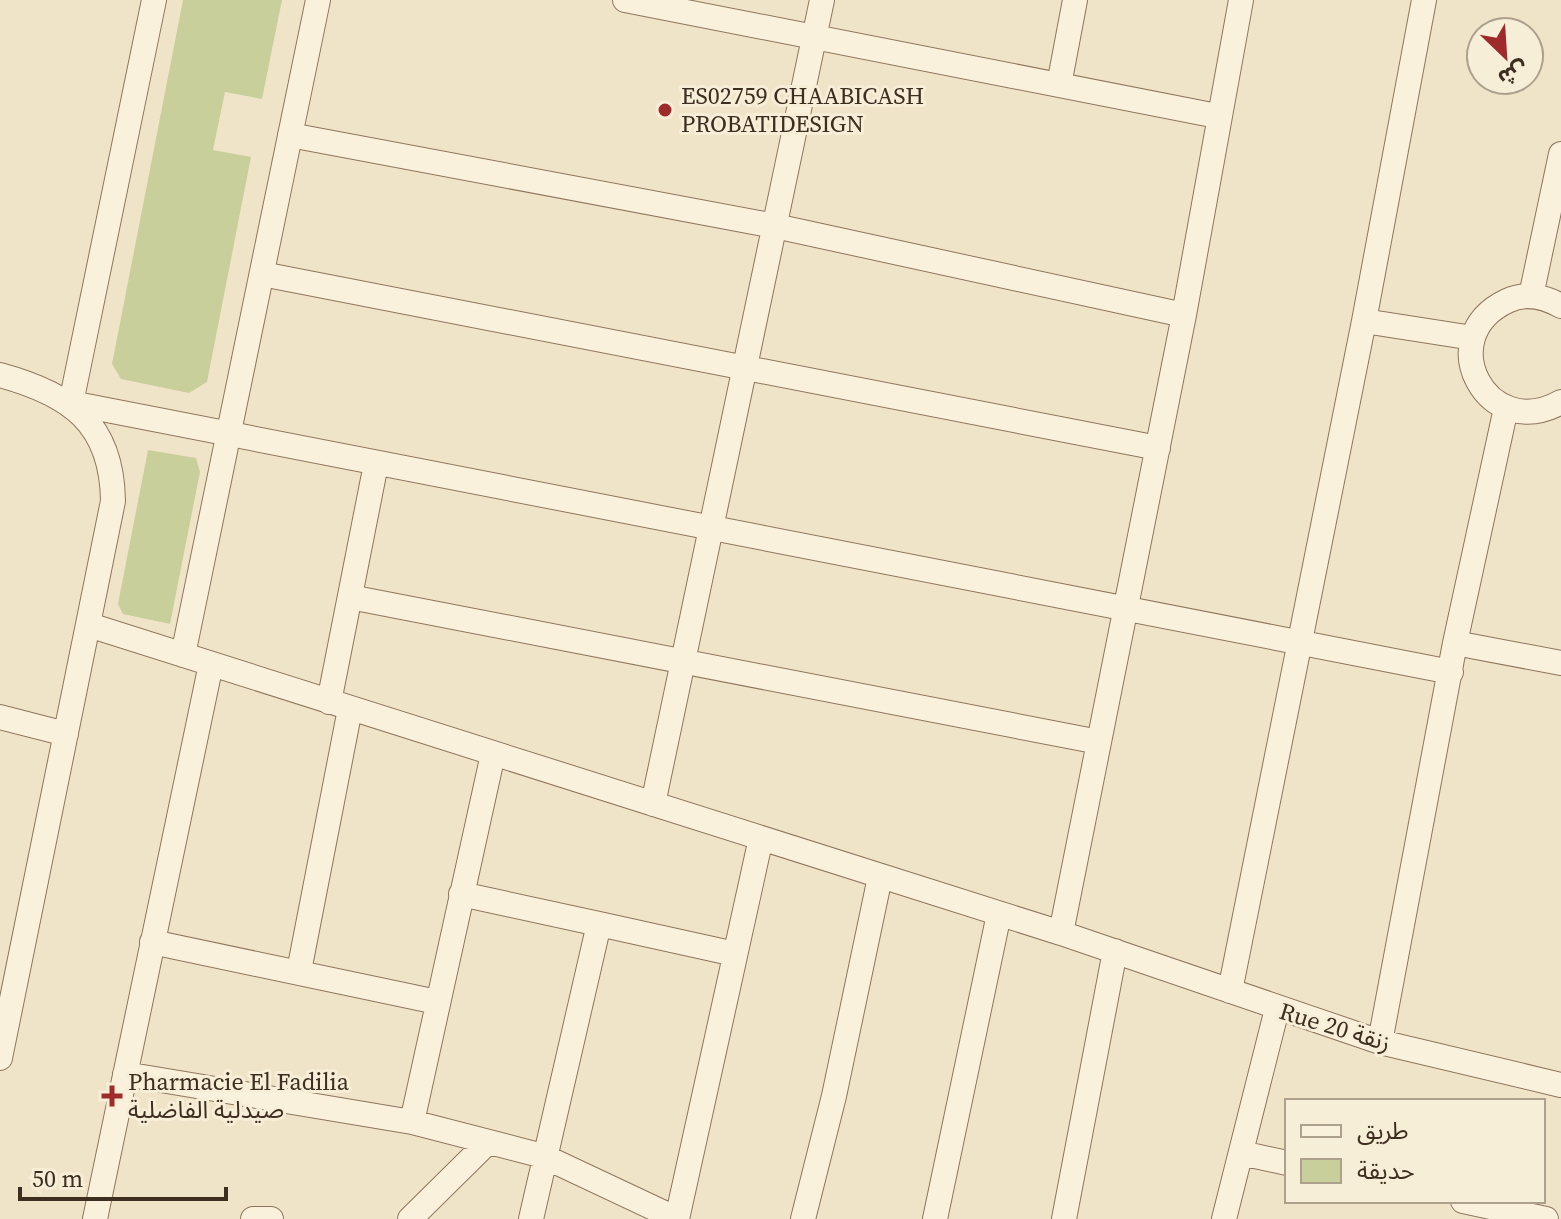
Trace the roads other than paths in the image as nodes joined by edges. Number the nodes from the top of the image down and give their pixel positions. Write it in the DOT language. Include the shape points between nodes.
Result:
graph roads {
  1 [pos="154,0"];
  2 [pos="318,0"];
  3 [pos="625,0"];
  4 [pos="822,0"];
  5 [pos="1075,0"];
  6 [pos="1241,0"];
  7 [pos="1424,0"];
  8 [pos="814,36"];
  9 [pos="1059,85"];
  10 [pos="1217,116"];
  11 [pos="290,135"];
  12 [pos="1561,154"];
  13 [pos="775,226"];
  14 [pos="262,274"];
  15 [pos="1531,296"];
  16 [pos="1561,306"];
  17 [pos="1184,315"];
  18 [pos="1364,321"];
  19 [pos="1473,338"];
  20 [pos="745,367"];
  21 [pos="0,375"];
  22 [pos="1561,402"];
  23 [pos="71,403"];
  24 [pos="1506,408"];
  25 [pos="229,434"];
  26 [pos="1158,448"];
  27 [pos="376,464"];
  28 [pos="711,529"];
  29 [pos="350,597"];
  30 [pos="1125,611"];
  31 [pos="89,625"];
  32 [pos="1299,643"];
  33 [pos="1455,643"];
  34 [pos="183,655"];
  35 [pos="684,659"];
  36 [pos="1561,663"];
  37 [pos="211,664"];
  38 [pos="1451,672"];
  39 [pos="339,706"];
  40 [pos="0,717"];
  41 [pos="66,734"];
  42 [pos="1099,742"];
  43 [pos="493,754"];
  44 [pos="653,804"];
  45 [pos="761,838"];
  46 [pos="880,877"];
  47 [pos="461,894"];
  48 [pos="999,914"];
  49 [pos="599,924"];
  50 [pos="1061,933"];
  51 [pos="152,942"];
  52 [pos="1115,951"];
  53 [pos="735,954"];
  54 [pos="299,971"];
  55 [pos="1230,991"];
  56 [pos="437,1002"];
  57 [pos="1277,1009"];
  58 [pos="1380,1042"];
  59 [pos="0,1058"];
  60 [pos="125,1074"];
  61 [pos="1561,1085"];
  62 [pos="412,1122"];
  63 [pos="488,1142"];
  64 [pos="1241,1153"];
  65 [pos="543,1156"];
  66 [pos="1285,1163"];
  67 [pos="1472,1203"];
  68 [pos="95,1219"];
  69 [pos="253,1219"];
  70 [pos="271,1219"];
  71 [pos="410,1219"];
  72 [pos="531,1219"];
  73 [pos="677,1219"];
  74 [pos="803,1219"];
  75 [pos="935,1219"];
  76 [pos="1064,1219"];
  77 [pos="1224,1219"];
  78 [pos="1546,1219"];
  1 -- 23 [label="street"];
  2 -- 11 [label="street"];
  3 -- 8 [label="street"];
  4 -- 8 [label="street"];
  5 -- 9 [label="street"];
  6 -- 10 [label="street"];
  7 -- 18 [label="street"];
  8 -- 9 [label="street"];
  8 -- 13 [label="street"];
  9 -- 10 [label="street"];
  10 -- 17 [label="street"];
  11 -- 13 [label="street"];
  11 -- 14 [label="street"];
  12 -- 15 [label="street"];
  13 -- 17 [label="street"];
  13 -- 20 [label="street"];
  14 -- 20 [label="street"];
  14 -- 25 [label="street"];
  15 -- 16 [label="street"];
  15 -- 19 [label="street" via="1495,307"];
  17 -- 26 [label="street"];
  18 -- 19 [label="street"];
  18 -- 32 [label="street"];
  19 -- 24 [label="street" via="1473,371 1491,399"];
  20 -- 26 [label="street"];
  20 -- 28 [label="street"];
  21 -- 23 [label="street"];
  22 -- 24 [label="street" via="1542,411"];
  23 -- 25 [label="street"];
  23 -- 31 [label="street" via="100,441 113,479"];
  24 -- 33 [label="street"];
  25 -- 27 [label="street"];
  25 -- 34 [label="street"];
  26 -- 30 [label="street"];
  27 -- 28 [label="street"];
  27 -- 29 [label="street"];
  28 -- 30 [label="street"];
  28 -- 35 [label="street"];
  29 -- 35 [label="street"];
  29 -- 39 [label="street"];
  30 -- 32 [label="street"];
  30 -- 42 [label="street"];
  31 -- 34 [label="street, Rue 20 زنقة"];
  31 -- 41 [label="street"];
  32 -- 38 [label="street"];
  32 -- 55 [label="street"];
  33 -- 36 [label="street"];
  33 -- 38 [label="street"];
  34 -- 37 [label="street, Rue 20 زنقة"];
  35 -- 42 [label="street"];
  35 -- 44 [label="street"];
  37 -- 39 [label="street, Rue 20 زنقة"];
  37 -- 51 [label="street"];
  38 -- 58 [label="street"];
  39 -- 43 [label="street, Rue 20 زنقة"];
  39 -- 54 [label="street"];
  40 -- 41 [label="street"];
  41 -- 59 [label="street"];
  42 -- 50 [label="street"];
  43 -- 44 [label="street, Rue 20 زنقة"];
  43 -- 47 [label="street"];
  44 -- 45 [label="street, Rue 20 زنقة"];
  45 -- 46 [label="street, Rue 20 زنقة"];
  45 -- 53 [label="street"];
  46 -- 48 [label="street, Rue 20 زنقة"];
  46 -- 74 [label="street"];
  47 -- 49 [label="street"];
  47 -- 56 [label="street"];
  48 -- 50 [label="street, Rue 20 زنقة"];
  48 -- 75 [label="street"];
  49 -- 53 [label="street"];
  49 -- 65 [label="street"];
  50 -- 52 [label="street, Rue 20 زنقة"];
  51 -- 54 [label="street"];
  51 -- 60 [label="street"];
  52 -- 55 [label="street, Rue 20 زنقة"];
  52 -- 76 [label="street"];
  53 -- 73 [label="street"];
  54 -- 56 [label="street"];
  55 -- 57 [label="street, Rue 20 زنقة"];
  56 -- 62 [label="street"];
  57 -- 58 [label="street, Rue 20 زنقة"];
  57 -- 64 [label="street"];
  58 -- 61 [label="street, Rue 20 زنقة"];
  60 -- 62 [label="street"];
  60 -- 68 [label="street"];
  62 -- 63 [label="street"];
  63 -- 65 [label="street"];
  63 -- 71 [label="street"];
  64 -- 66 [label="street"];
  64 -- 77 [label="street"];
  65 -- 72 [label="street"];
  65 -- 73 [label="street"];
  67 -- 78 [label="street"];
  69 -- 70 [label="street"];
}
